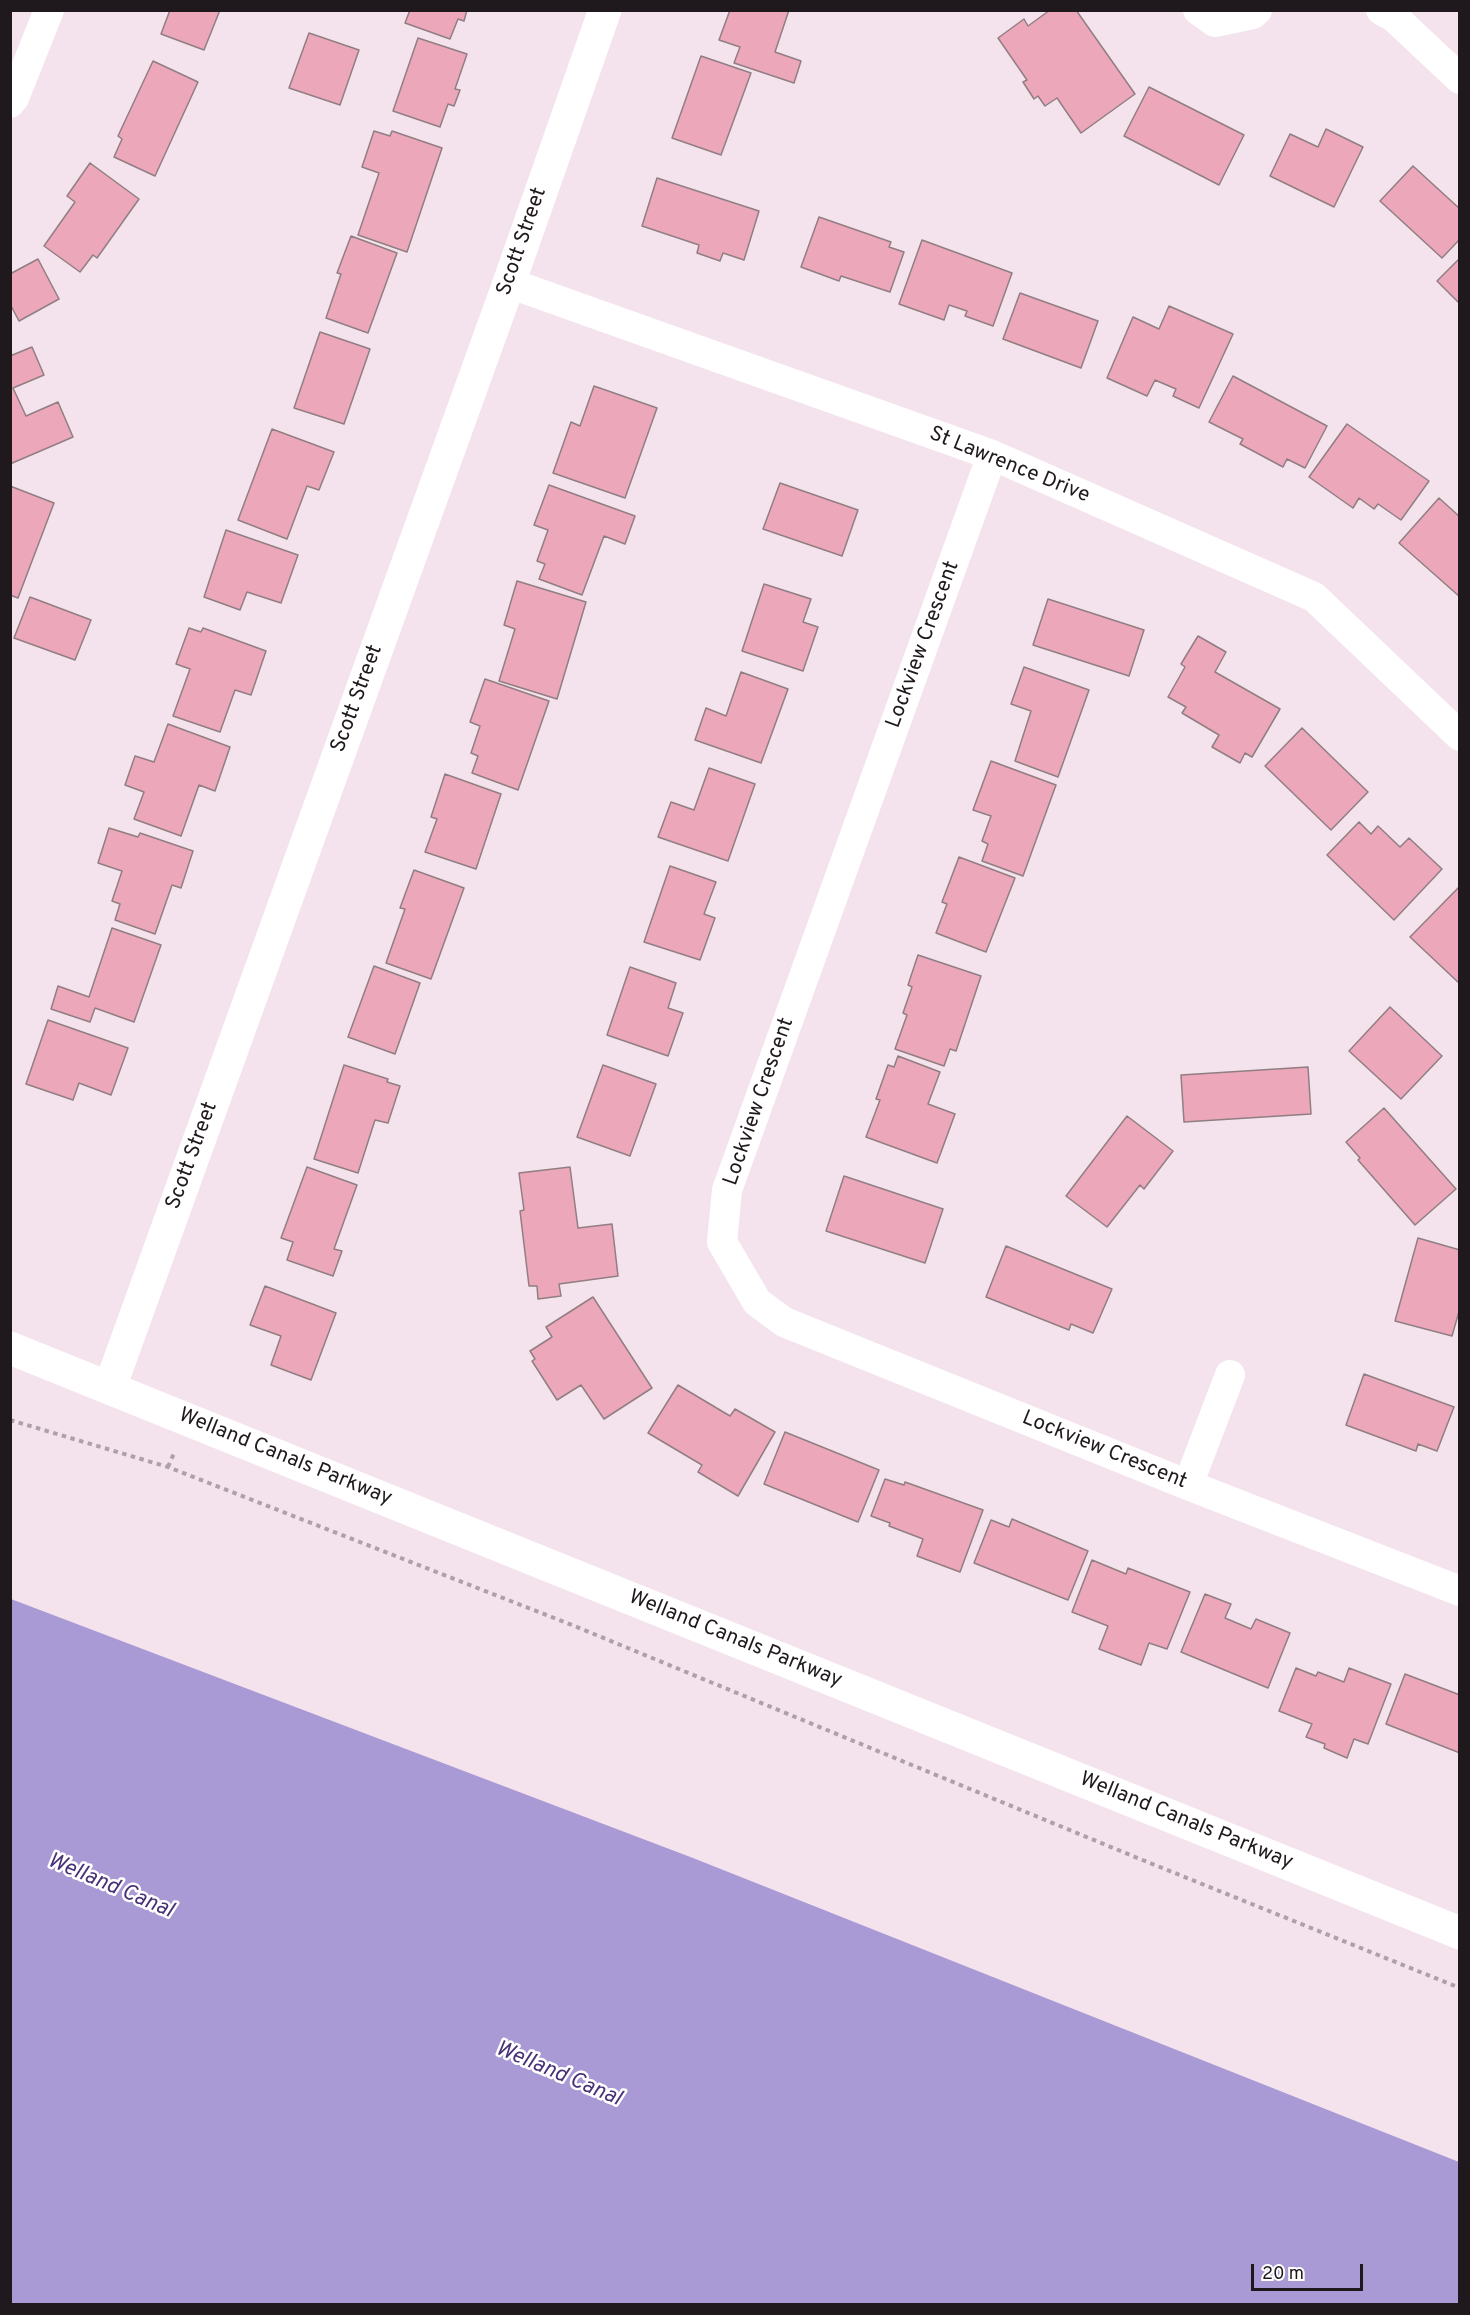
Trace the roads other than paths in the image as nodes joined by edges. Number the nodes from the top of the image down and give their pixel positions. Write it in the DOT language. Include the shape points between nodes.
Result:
graph roads {
  1 [pos="49,10"];
  2 [pos="605,10"];
  3 [pos="1198,10"];
  4 [pos="1257,10"];
  5 [pos="1381,10"];
  6 [pos="1460,79"];
  7 [pos="10,103"];
  8 [pos="509,283"];
  9 [pos="992,456"];
  10 [pos="1460,736"];
  11 [pos="10,1348"];
  12 [pos="1230,1375"];
  13 [pos="110,1387"];
  14 [pos="1188,1485"];
  15 [pos="1460,1591"];
  16 [pos="1460,1933"];
  1 -- 7 [label="street"];
  2 -- 8 [label="main road, Scott Street"];
  3 -- 4 [label="street" via="1215,22"];
  5 -- 6 [label="street" via="1394,17"];
  8 -- 9 [label="street, St Lawrence Drive"];
  8 -- 13 [label="main road, Scott Street"];
  9 -- 10 [label="street, St Lawrence Drive" via="1314,597"];
  9 -- 14 [label="street, Lockview Crescent" via="727,1190 722,1242 757,1302 784,1322"];
  11 -- 13 [label="main road, Welland Canals Parkway"];
  12 -- 14 [label="street"];
  13 -- 16 [label="main road, Welland Canals Parkway"];
  14 -- 15 [label="street, Lockview Crescent"];
}
